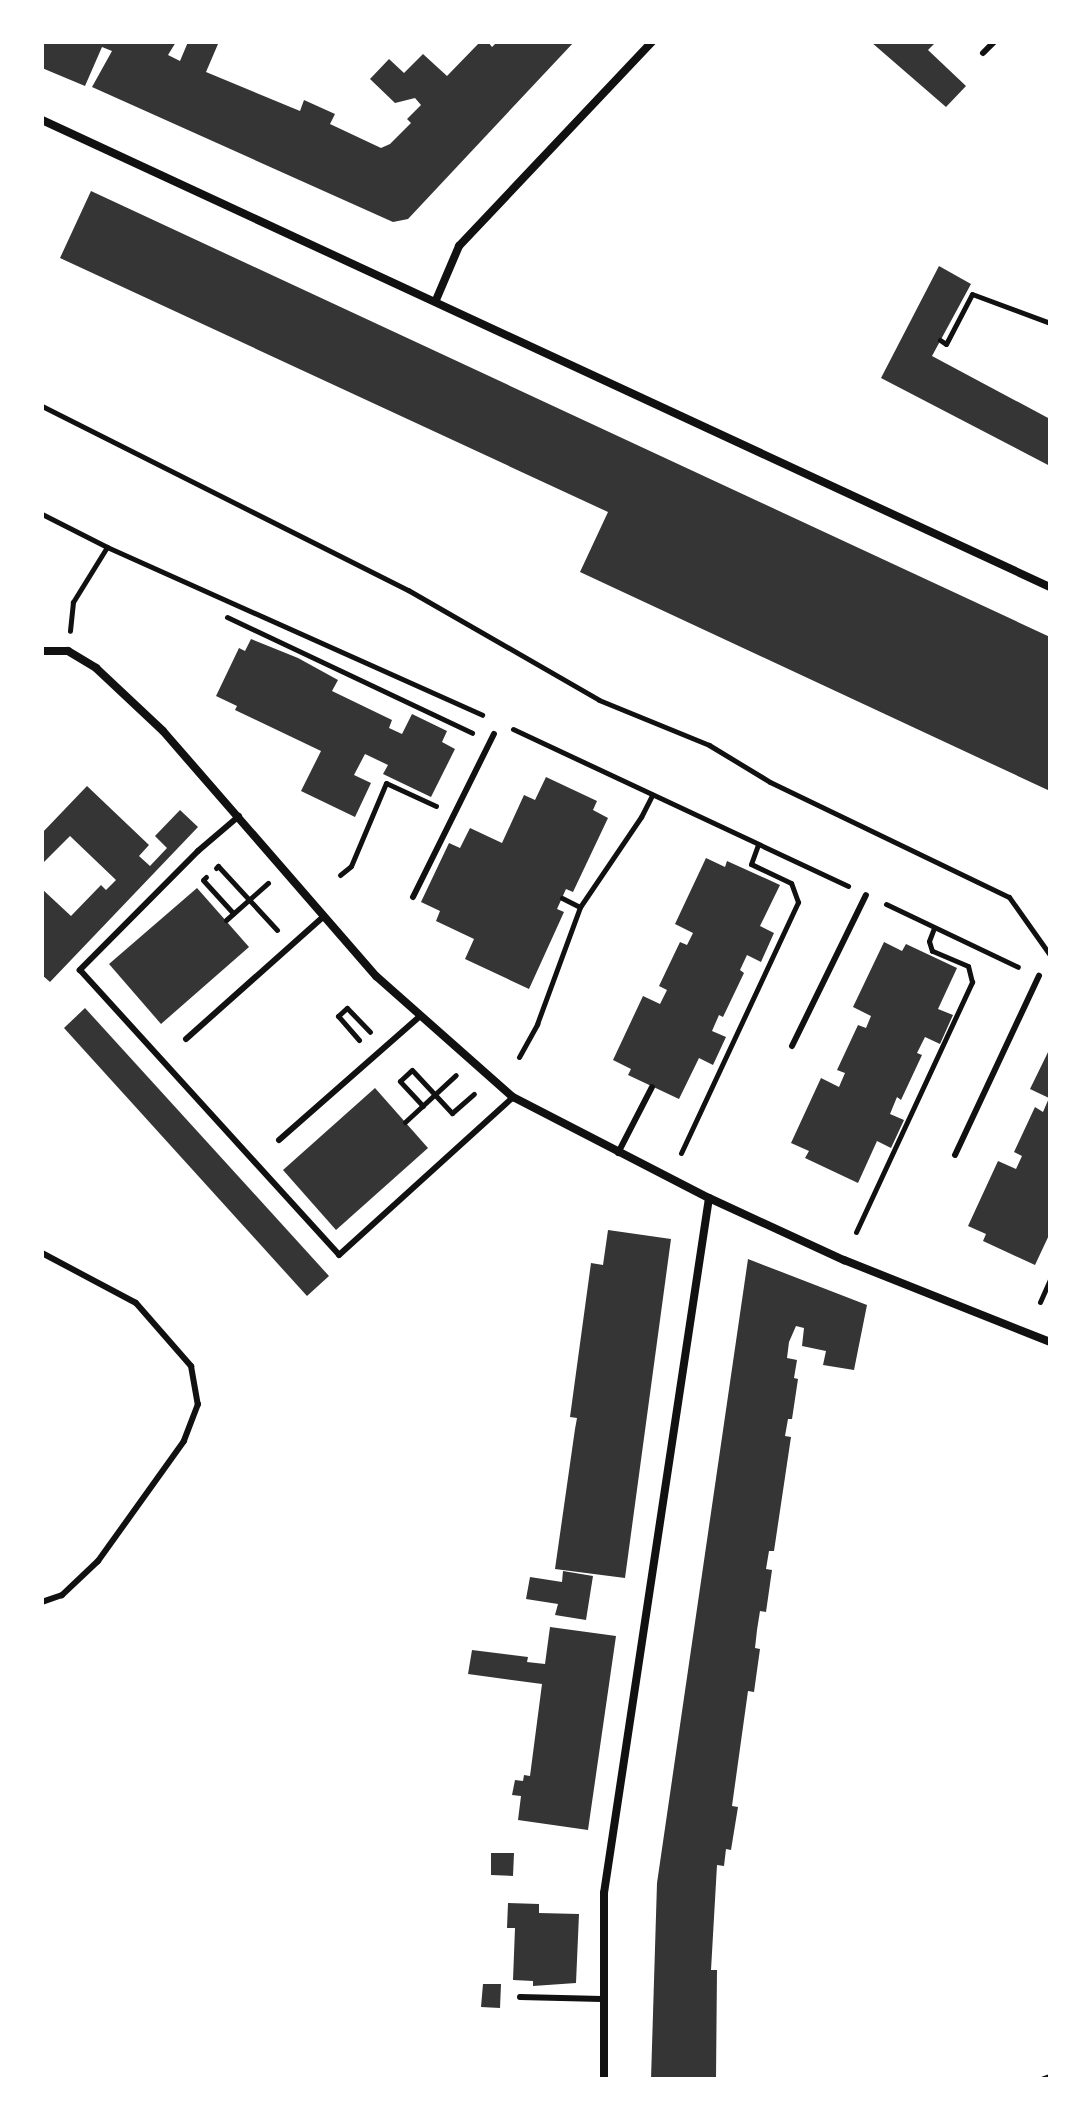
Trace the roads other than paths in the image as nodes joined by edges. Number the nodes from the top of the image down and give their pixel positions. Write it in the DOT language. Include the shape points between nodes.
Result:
graph roads {
  1 [pos="652,42"];
  2 [pos="994,42"];
  3 [pos="983,53"];
  4 [pos="42,120"];
  5 [pos="436,300"];
  6 [pos="1050,587"];
  7 [pos="42,651"];
  8 [pos="494,734"];
  9 [pos="239,816"];
  10 [pos="866,895"];
  11 [pos="413,897"];
  12 [pos="324,916"];
  13 [pos="1039,976"];
  14 [pos="420,1016"];
  15 [pos="186,1039"];
  16 [pos="792,1046"];
  17 [pos="652,1087"];
  18 [pos="513,1097"];
  19 [pos="279,1140"];
  20 [pos="618,1153"];
  21 [pos="955,1155"];
  22 [pos="709,1198"];
  23 [pos="42,1253"];
  24 [pos="1050,1342"];
  25 [pos="42,1602"];
  26 [pos="520,1997"];
  27 [pos="602,1999"];
  28 [pos="1050,2077"];
  29 [pos="604,2079"];
  30 [pos="1044,2079"];
  1 -- 5 [label="street" via="459,246"];
  2 -- 3 [label="lane"];
  4 -- 5 [label="street"];
  5 -- 6 [label="street"];
  7 -- 9 [label="street" via="68,651 96,668 163,731"];
  8 -- 11 [label="lane"];
  9 -- 12 [label="street"];
  9 -- 18 [label="lane" via="80,970 339,1255"];
  10 -- 16 [label="lane"];
  12 -- 14 [label="street" via="376,976"];
  12 -- 15 [label="lane"];
  13 -- 21 [label="lane"];
  14 -- 18 [label="street"];
  14 -- 19 [label="lane"];
  17 -- 20 [label="lane"];
  18 -- 20 [label="street"];
  20 -- 22 [label="street"];
  22 -- 24 [label="street" via="926,1295"];
  22 -- 27 [label="street" via="604,1893"];
  23 -- 25 [label="lane" via="136,1303 191,1366 198,1404 184,1441 98,1561 62,1595"];
  26 -- 27 [label="lane"];
  27 -- 29 [label="street"];
  28 -- 30 [label="lane"];
}
